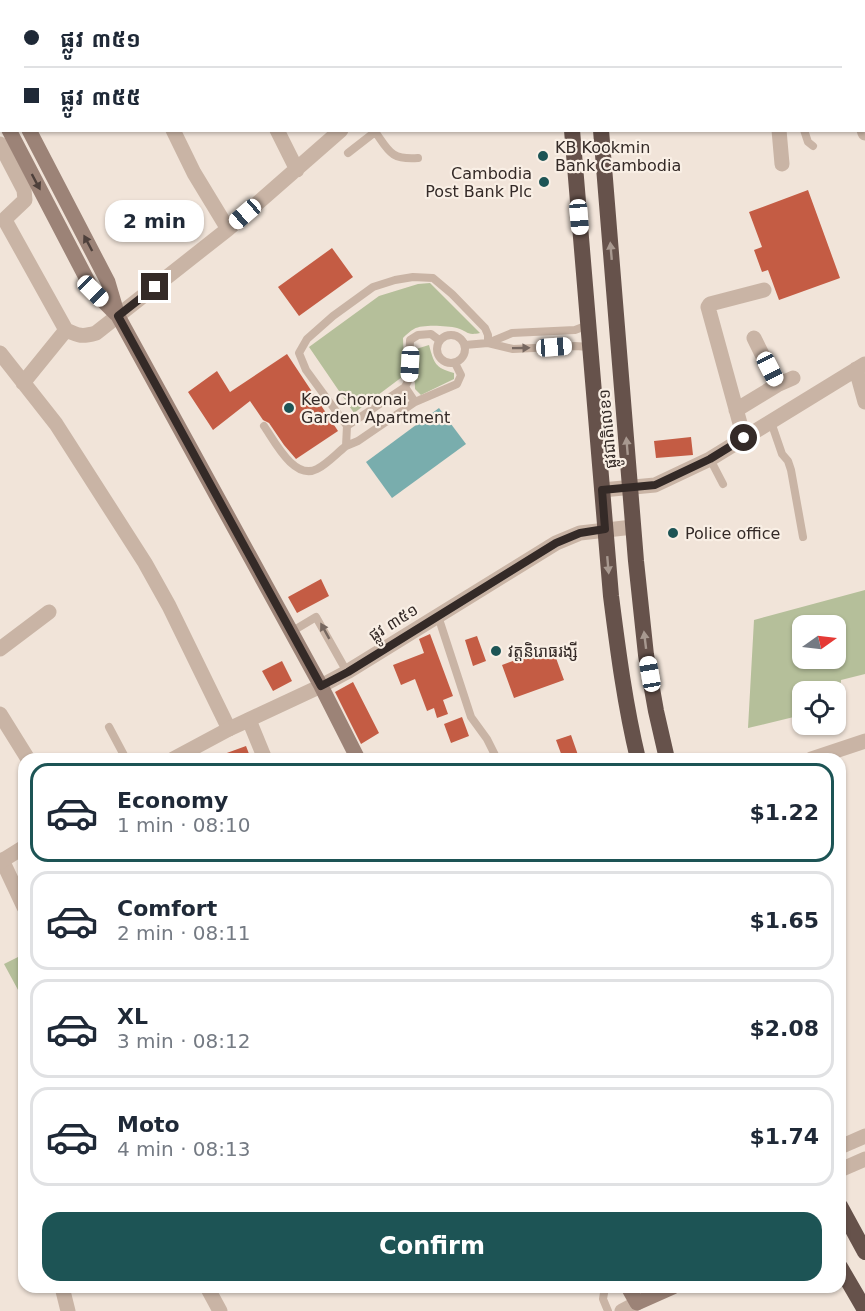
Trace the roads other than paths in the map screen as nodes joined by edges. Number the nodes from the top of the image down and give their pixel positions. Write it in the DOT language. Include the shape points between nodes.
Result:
graph roads {
  1 [pos="10,132"];
  2 [pos="30,132"];
  3 [pos="174,132"];
  4 [pos="278,132"];
  5 [pos="339,132"];
  6 [pos="373,132"];
  7 [pos="375,132"];
  8 [pos="572,132"];
  9 [pos="601,132"];
  10 [pos="779,132"];
  11 [pos="805,132"];
  12 [pos="0,144"];
  13 [pos="813,146"];
  14 [pos="348,153"];
  15 [pos="418,158"];
  16 [pos="782,164"];
  17 [pos="297,170"];
  18 [pos="228,229"];
  19 [pos="765,290"];
  20 [pos="118,316"];
  21 [pos="588,325"];
  22 [pos="66,330"];
  23 [pos="754,338"];
  24 [pos="439,340"];
  25 [pos="488,343"];
  26 [pos="465,345"];
  27 [pos="590,347"];
  28 [pos="0,354"];
  29 [pos="455,363"];
  30 [pos="861,366"];
  31 [pos="793,378"];
  32 [pos="23,383"];
  33 [pos="777,385"];
  34 [pos="405,387"];
  35 [pos="416,402"];
  36 [pos="865,402"];
  37 [pos="736,410"];
  38 [pos="771,422"];
  39 [pos="264,426"];
  40 [pos="347,426"];
  41 [pos="744,438"];
  42 [pos="346,446"];
  43 [pos="710,459"];
  44 [pos="723,484"];
  45 [pos="630,488"];
  46 [pos="602,490"];
  47 [pos="633,527"];
  48 [pos="605,529"];
  49 [pos="803,537"];
  50 [pos="49,612"];
  51 [pos="438,616"];
  52 [pos="291,632"];
  53 [pos="0,649"];
  54 [pos="348,672"];
  55 [pos="321,686"];
  56 [pos="0,714"];
  57 [pos="249,720"];
  58 [pos="109,727"];
  59 [pos="229,729"];
  60 [pos="865,741"];
  61 [pos="24,753"];
  62 [pos="123,753"];
  63 [pos="184,753"];
  64 [pos="263,753"];
  65 [pos="355,753"];
  66 [pos="494,753"];
  67 [pos="637,753"];
  68 [pos="666,753"];
  69 [pos="829,753"];
  70 [pos="18,851"];
  71 [pos="1,861"];
  72 [pos="18,894"];
  73 [pos="865,1136"];
  74 [pos="846,1144"];
  75 [pos="865,1159"];
  76 [pos="846,1167"];
  77 [pos="846,1218"];
  78 [pos="865,1252"];
  79 [pos="846,1277"];
  80 [pos="64,1293"];
  81 [pos="210,1293"];
  82 [pos="604,1293"];
  83 [pos="631,1293"];
  84 [pos="660,1293"];
  85 [pos="637,1303"];
  86 [pos="865,1310"];
  87 [pos="68,1311"];
  88 [pos="220,1311"];
  89 [pos="608,1311"];
  90 [pos="622,1311"];
  1 -- 20 [label="main road, one-way" via="93,291"];
  20 -- 2 [label="main road, one-way" via="108,282"];
  3 -- 18 [label="street"];
  4 -- 17 [label="street"];
  5 -- 17 [label="street"];
  6 -- 14 [label="lane"];
  7 -- 15 [label="lane" via="394,156"];
  8 -- 21 [label="highway, ផ្លូវជាតិលេខ១"];
  45 -- 9 [label="highway, ផ្លូវជាតិលេខ១, one-way"];
  10 -- 16 [label="street"];
  11 -- 13 [label="lane"];
  12 -- 22 [label="street" via="24,190 25,200 6,219 7,224"];
  17 -- 18 [label="street"];
  18 -- 20 [label="street"];
  19 -- 37 [label="street" via="710,304 708,308"];
  20 -- 22 [label="street" via="87,336"];
  20 -- 52 [label="main road"];
  21 -- 25 [label="lane" via="575,330 512,333"];
  21 -- 27 [label="highway, ផ្លូវជាតិលេខ១"];
  22 -- 32 [label="street"];
  23 -- 33 [label="street"];
  24 -- 26 [label="lane" via="452,334"];
  24 -- 29 [label="lane" via="438,356 444,362"];
  24 -- 34 [label="lane" via="431,334 410,340 409,379"];
  25 -- 26 [label="lane"];
  25 -- 27 [label="lane, one-way" via="513,349"];
  25 -- 40 [label="lane" via="485,328 433,278 413,277 373,287 307,339 299,353 306,370"];
  26 -- 29 [label="lane" via="464,356"];
  27 -- 46 [label="highway, ផ្លូវជាតិលេខ១"];
  28 -- 32 [label="street"];
  29 -- 35 [label="lane" via="461,375 457,384"];
  30 -- 36 [label="street"];
  30 -- 38 [label="street"];
  31 -- 33 [label="street"];
  32 -- 59 [label="street" via="56,424 145,563"];
  33 -- 37 [label="street"];
  34 -- 35 [label="lane"];
  34 -- 40 [label="lane"];
  35 -- 42 [label="lane"];
  37 -- 41 [label="street"];
  38 -- 41 [label="street"];
  38 -- 49 [label="lane" via="791,470"];
  39 -- 42 [label="lane" via="290,463 302,470 317,469"];
  40 -- 42 [label="lane"];
  41 -- 43 [label="street"];
  43 -- 44 [label="lane"];
  43 -- 45 [label="street" via="655,485"];
  45 -- 46 [label="street"];
  45 -- 47 [label="highway, ផ្លូវជាតិលេខ១"];
  46 -- 48 [label="highway, ផ្លូវជាតិលេខ១"];
  47 -- 48 [label="street, ផ្លូវ ៣៥១"];
  68 -- 47 [label="highway, ផ្លូវជាតិលេខ១, one-way" via="646,655"];
  48 -- 51 [label="street, ផ្លូវ ៣៥១" via="580,533 556,543"];
  48 -- 67 [label="highway, ផ្លូវជាតិលេខ១, one-way" via="619,663"];
  50 -- 53 [label="street"];
  51 -- 54 [label="street, ផ្លូវ ៣៥១"];
  51 -- 66 [label="lane" via="471,717"];
  54 -- 52 [label="lane, one-way" via="316,617"];
  52 -- 55 [label="main road"];
  54 -- 55 [label="street, ផ្លូវ ៣៥១"];
  55 -- 57 [label="street, ផ្លូវ ៣៥១"];
  55 -- 65 [label="main road"];
  56 -- 61 [label="street"];
  57 -- 59 [label="street, ផ្លូវ ៣៥១"];
  57 -- 64 [label="street"];
  58 -- 62 [label="lane"];
  59 -- 63 [label="street, ផ្លូវ ៣៥១"];
  60 -- 69 [label="street"];
  70 -- 71 [label="street"];
  71 -- 72 [label="street"];
  73 -- 74 [label="street"];
  75 -- 76 [label="street"];
  77 -- 78 [label="highway"];
  79 -- 86 [label="highway"];
  80 -- 87 [label="street"];
  81 -- 88 [label="street"];
  82 -- 89 [label="lane"];
  83 -- 85 [label="main road"];
  84 -- 85 [label="main road"];
  85 -- 90 [label="street"];
}
